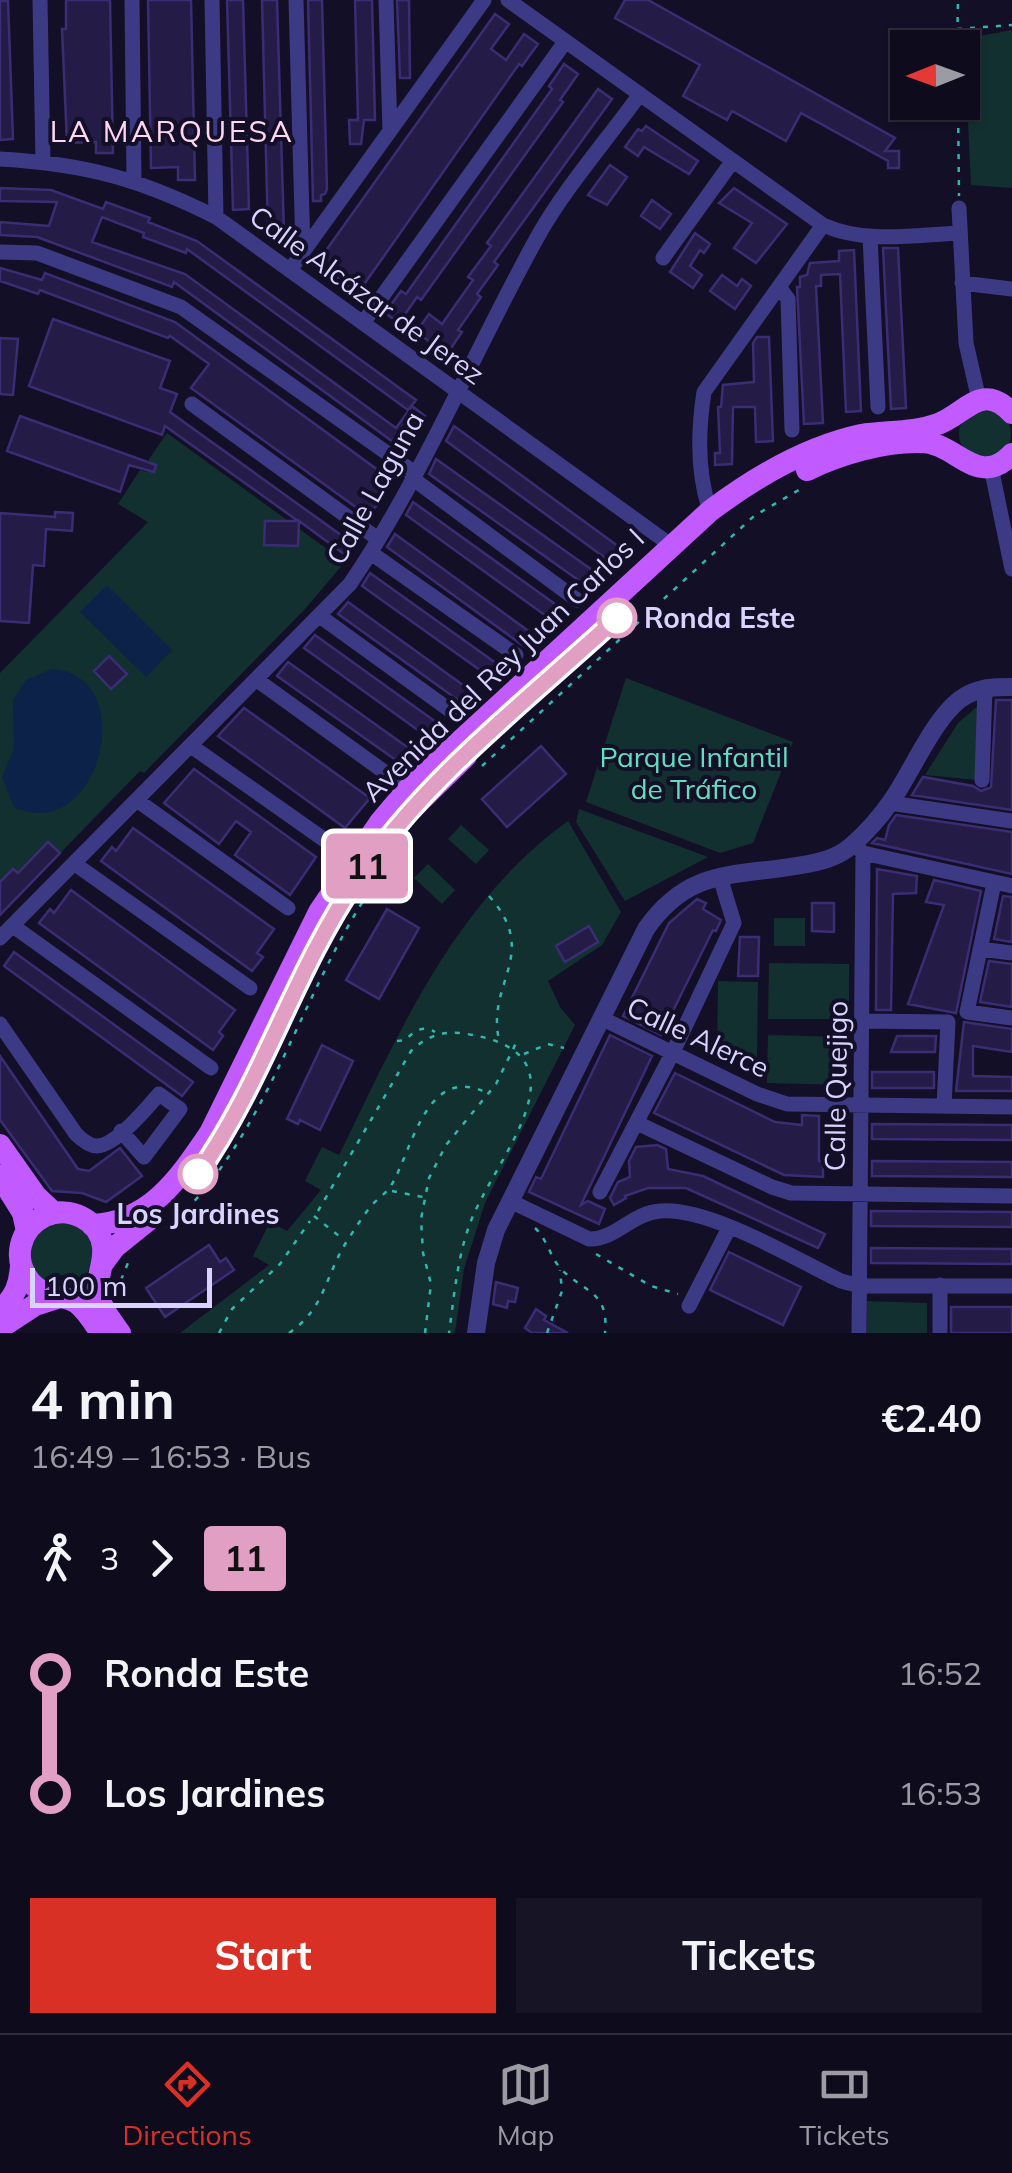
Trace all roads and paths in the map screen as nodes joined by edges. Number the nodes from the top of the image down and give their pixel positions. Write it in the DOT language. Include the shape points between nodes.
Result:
graph roads {
  1 [pos="40,0"];
  2 [pos="132,0"];
  3 [pos="212,0"];
  4 [pos="296,0"];
  5 [pos="386,0"];
  6 [pos="484,0"];
  7 [pos="508,0"];
  8 [pos="958,0"];
  9 [pos="1012,25"];
  10 [pos="957,28"];
  11 [pos="565,42"];
  12 [pos="640,94"];
  13 [pos="958,120"];
  14 [pos="390,132"];
  15 [pos="0,159"];
  16 [pos="43,162"];
  17 [pos="732,162"];
  18 [pos="134,180"];
  19 [pos="959,208"];
  20 [pos="216,217"];
  21 [pos="823,226"];
  22 [pos="959,233"];
  23 [pos="870,237"];
  24 [pos="0,252"];
  25 [pos="303,252"];
  26 [pos="663,258"];
  27 [pos="290,270"];
  28 [pos="962,283"];
  29 [pos="779,288"];
  30 [pos="1012,289"];
  31 [pos="363,322"];
  32 [pos="457,391"];
  33 [pos="192,404"];
  34 [pos="969,405"];
  35 [pos="878,407"];
  36 [pos="1012,413"];
  37 [pos="792,430"];
  38 [pos="960,457"];
  39 [pos="1005,460"];
  40 [pos="413,475"];
  41 [pos="807,485"];
  42 [pos="710,511"];
  43 [pos="375,546"];
  44 [pos="672,546"];
  45 [pos="1012,570"];
  46 [pos="577,600"];
  47 [pos="320,616"];
  48 [pos="516,655"];
  49 [pos="256,680"];
  50 [pos="985,687"];
  51 [pos="1012,687"];
  52 [pos="451,711"];
  53 [pos="191,746"];
  54 [pos="476,771"];
  55 [pos="982,780"];
  56 [pos="408,789"];
  57 [pos="138,801"];
  58 [pos="890,803"];
  59 [pos="1012,821"];
  60 [pos="328,842"];
  61 [pos="858,848"];
  62 [pos="75,864"];
  63 [pos="720,876"];
  64 [pos="377,879"];
  65 [pos="994,883"];
  66 [pos="1012,886"];
  67 [pos="489,896"];
  68 [pos="288,908"];
  69 [pos="13,926"];
  70 [pos="0,938"];
  71 [pos="980,949"];
  72 [pos="1012,953"];
  73 [pos="250,988"];
  74 [pos="601,1018"];
  75 [pos="1012,1018"];
  76 [pos="862,1021"];
  77 [pos="0,1024"];
  78 [pos="437,1034"];
  79 [pos="518,1039"];
  80 [pos="397,1041"];
  81 [pos="500,1043"];
  82 [pos="564,1048"];
  83 [pos="514,1050"];
  84 [pos="673,1052"];
  85 [pos="522,1056"];
  86 [pos="211,1068"];
  87 [pos="489,1094"];
  88 [pos="861,1106"];
  89 [pos="944,1106"];
  90 [pos="1012,1107"];
  91 [pos="637,1123"];
  92 [pos="122,1131"];
  93 [pos="0,1145"];
  94 [pos="0,1176"];
  95 [pos="389,1190"];
  96 [pos="600,1192"];
  97 [pos="860,1194"];
  98 [pos="1012,1196"];
  99 [pos="424,1197"];
  100 [pos="510,1201"];
  101 [pos="318,1211"];
  102 [pos="54,1213"];
  103 [pos="314,1216"];
  104 [pos="310,1221"];
  105 [pos="92,1225"];
  106 [pos="729,1228"];
  107 [pos="27,1231"];
  108 [pos="552,1234"];
  109 [pos="157,1235"];
  110 [pos="346,1241"];
  111 [pos="583,1248"];
  112 [pos="131,1253"];
  113 [pos="21,1265"];
  114 [pos="560,1268"];
  115 [pos="101,1269"];
  116 [pos="940,1285"];
  117 [pos="860,1286"];
  118 [pos="1012,1286"];
  119 [pos="63,1297"];
  120 [pos="691,1302"];
  121 [pos="0,1310"];
  122 [pos="102,1321"];
  123 [pos="0,1328"];
  124 [pos="120,1333"];
  125 [pos="219,1333"];
  126 [pos="289,1333"];
  127 [pos="426,1333"];
  128 [pos="449,1333"];
  129 [pos="476,1333"];
  130 [pos="547,1333"];
  131 [pos="605,1333"];
  132 [pos="859,1333"];
  133 [pos="940,1333"];
  1 -- 16 [label="street"];
  2 -- 18 [label="street"];
  3 -- 20 [label="street"];
  4 -- 25 [label="street"];
  5 -- 14 [label="street"];
  6 -- 14 [label="street"];
  7 -- 11 [label="street"];
  8 -- 10 [label="path"];
  9 -- 10 [label="path"];
  11 -- 12 [label="street"];
  11 -- 31 [label="street"];
  12 -- 17 [label="street"];
  12 -- 32 [label="street, Calle Laguna" via="540,232"];
  13 -- 19 [label="path"];
  14 -- 25 [label="street"];
  15 -- 16 [label="street, Calle Alcázar de Jerez"];
  16 -- 18 [label="street, Calle Alcázar de Jerez"];
  17 -- 21 [label="street"];
  17 -- 26 [label="street"];
  18 -- 20 [label="street, Calle Alcázar de Jerez"];
  19 -- 22 [label="street"];
  20 -- 27 [label="street, Calle Alcázar de Jerez"];
  21 -- 23 [label="street"];
  21 -- 29 [label="street"];
  22 -- 23 [label="street"];
  22 -- 28 [label="street"];
  23 -- 35 [label="street"];
  24 -- 40 [label="street" via="37,253 180,307"];
  25 -- 27 [label="street"];
  27 -- 31 [label="street, Calle Alcázar de Jerez"];
  28 -- 30 [label="street"];
  28 -- 34 [label="street"];
  29 -- 37 [label="street" via="788,299"];
  29 -- 42 [label="street" via="704,392 702,488"];
  31 -- 32 [label="street, Calle Alcázar de Jerez"];
  32 -- 40 [label="street, Calle Laguna"];
  32 -- 44 [label="street, Calle Alcázar de Jerez"];
  33 -- 43 [label="street"];
  34 -- 36 [label="main road" via="998,402"];
  34 -- 38 [label="main road" via="954,419 951,439"];
  34 -- 42 [label="main road, Avenida del Rey Juan Carlos I" via="940,424 864,435 802,455"];
  38 -- 39 [label="main road, Avenida del Rey Juan Carlos I" via="972,465"];
  38 -- 115 [label="main road, Avenida del Rey Juan Carlos I" via="940,445 893,445 834,459 771,487 721,523 469,753 407,814 358,878 202,1168"];
  39 -- 45 [label="street"];
  40 -- 43 [label="street, Calle Laguna"];
  40 -- 46 [label="street"];
  41 -- 54 [label="path" via="754,516"];
  42 -- 44 [label="main road, Avenida del Rey Juan Carlos I"];
  43 -- 47 [label="street, Calle Laguna"];
  43 -- 48 [label="street"];
  44 -- 56 [label="main road, Avenida del Rey Juan Carlos I"];
  47 -- 49 [label="street, Calle Laguna"];
  47 -- 52 [label="street"];
  49 -- 53 [label="street, Calle Laguna"];
  49 -- 56 [label="street"];
  50 -- 51 [label="street"];
  50 -- 55 [label="street"];
  50 -- 58 [label="street" via="947,714"];
  53 -- 57 [label="street, Calle Laguna"];
  53 -- 60 [label="street"];
  56 -- 105 [label="main road, Avenida del Rey Juan Carlos I" via="319,912 189,1164 140,1213"];
  57 -- 62 [label="street, Calle Laguna"];
  57 -- 68 [label="street"];
  58 -- 59 [label="street"];
  58 -- 61 [label="street"];
  61 -- 63 [label="street" via="821,862"];
  61 -- 65 [label="street"];
  61 -- 76 [label="street, Calle Quejigo"];
  62 -- 69 [label="street, Calle Laguna"];
  62 -- 73 [label="street"];
  63 -- 74 [label="street" via="680,892 661,908"];
  63 -- 84 [label="street" via="734,924"];
  64 -- 109 [label="path" via="239,1140 214,1178"];
  65 -- 66 [label="street"];
  65 -- 71 [label="street"];
  67 -- 81 [label="path" via="512,942 496,1013"];
  69 -- 70 [label="street, Calle Laguna"];
  69 -- 86 [label="street"];
  71 -- 72 [label="street"];
  71 -- 75 [label="street" via="967,1012"];
  74 -- 84 [label="street, Calle Alerce"];
  74 -- 100 [label="street"];
  76 -- 88 [label="street, Calle Quejigo"];
  76 -- 89 [label="street" via="948,1022"];
  77 -- 92 [label="street" via="76,1134 96,1146"];
  78 -- 80 [label="path" via="423,1029"];
  78 -- 81 [label="path"];
  78 -- 101 [label="path" via="411,1052"];
  79 -- 83 [label="path"];
  81 -- 83 [label="path"];
  82 -- 85 [label="path" via="540,1045"];
  83 -- 85 [label="path"];
  83 -- 87 [label="path"];
  84 -- 88 [label="street, Calle Alerce" via="787,1104"];
  84 -- 91 [label="street"];
  85 -- 128 [label="path" via="531,1073 531,1102 470,1224"];
  87 -- 95 [label="path" via="456,1088 434,1100"];
  87 -- 99 [label="path" via="446,1145"];
  88 -- 89 [label="street, Calle Alerce"];
  88 -- 97 [label="street, Calle Quejigo"];
  89 -- 90 [label="street, Calle Alerce"];
  91 -- 96 [label="street"];
  91 -- 97 [label="street" via="772,1187"];
  93 -- 102 [label="main road"];
  94 -- 107 [label="main road"];
  95 -- 99 [label="path"];
  95 -- 110 [label="path"];
  97 -- 98 [label="street"];
  97 -- 117 [label="street, Calle Quejigo"];
  99 -- 127 [label="path" via="421,1235 431,1297"];
  100 -- 106 [label="street" via="589,1238 602,1239 658,1211 697,1214"];
  100 -- 129 [label="street" via="486,1263"];
  102 -- 105 [label="main road"];
  102 -- 107 [label="main road"];
  103 -- 110 [label="path"];
  104 -- 125 [label="path" via="280,1264 232,1309"];
  105 -- 115 [label="main road" via="103,1246"];
  106 -- 117 [label="street"];
  106 -- 120 [label="street"];
  107 -- 113 [label="main road"];
  108 -- 114 [label="path" via="531,1224"];
  110 -- 126 [label="path" via="321,1301"];
  111 -- 120 [label="path"];
  112 -- 122 [label="path"];
  113 -- 119 [label="main road" via="32,1284"];
  113 -- 121 [label="main road" via="13,1297"];
  114 -- 130 [label="path" via="562,1291"];
  114 -- 131 [label="path" via="596,1294 606,1313"];
  115 -- 119 [label="main road" via="82,1292"];
  115 -- 122 [label="main road"];
  116 -- 117 [label="street"];
  116 -- 118 [label="street"];
  116 -- 133 [label="street"];
  117 -- 132 [label="street, Calle Quejigo"];
  119 -- 122 [label="main road"];
  119 -- 123 [label="main road" via="34,1305"];
  122 -- 124 [label="main road"];
}
